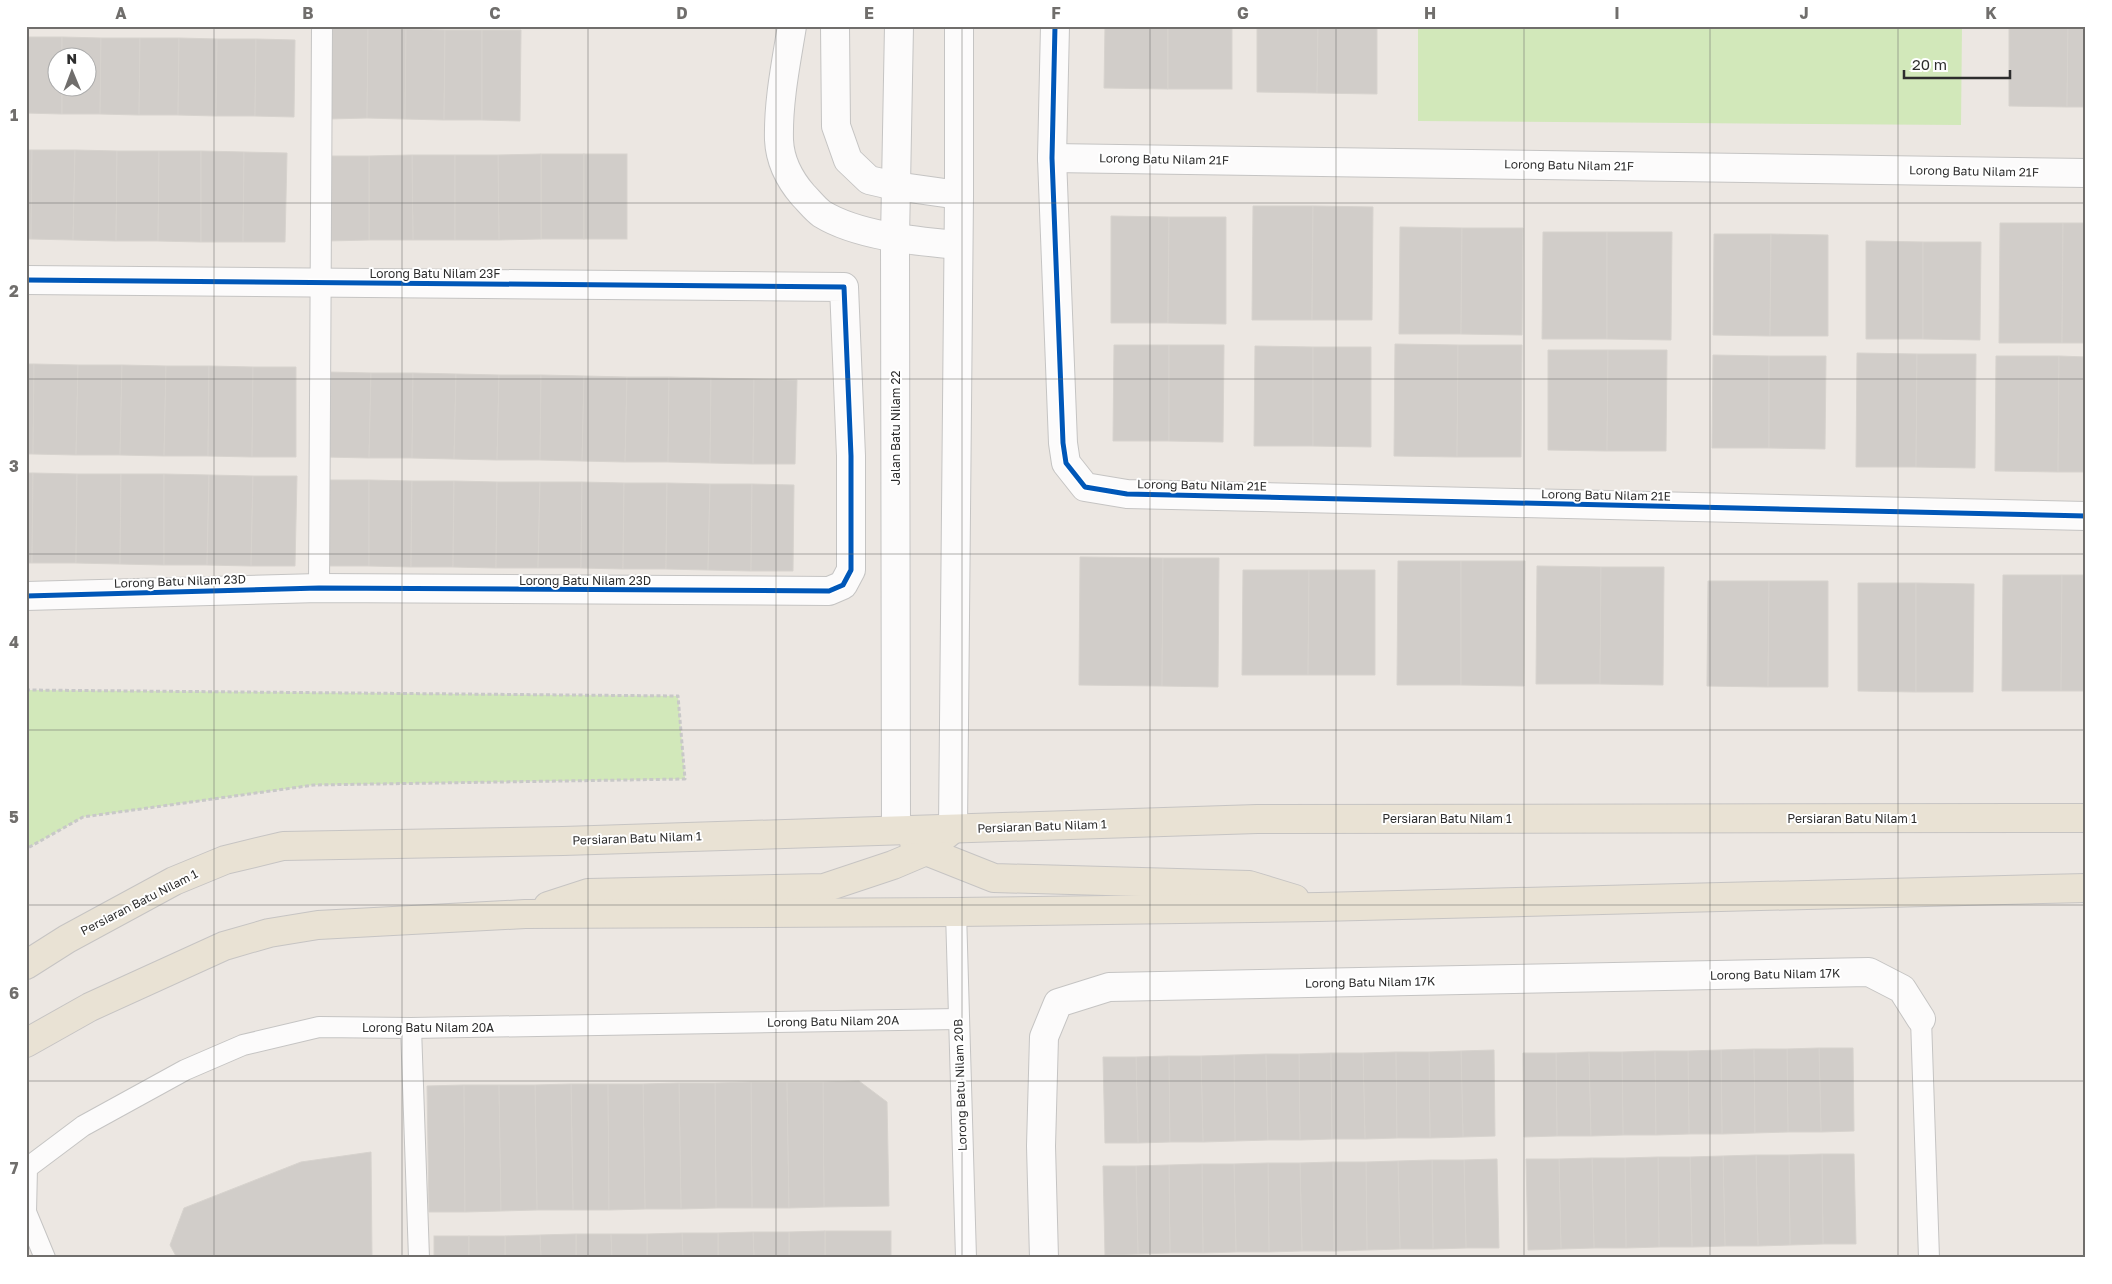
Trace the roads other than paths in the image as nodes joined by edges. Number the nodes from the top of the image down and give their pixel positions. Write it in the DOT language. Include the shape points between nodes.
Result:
graph roads {
  1 [pos="322,26"];
  2 [pos="792,26"];
  3 [pos="835,26"];
  4 [pos="899,26"];
  5 [pos="959,26"];
  6 [pos="1054,26"];
  7 [pos="1052,158"];
  8 [pos="2086,173"];
  9 [pos="895,186"];
  10 [pos="959,195"];
  11 [pos="895,238"];
  12 [pos="958,245"];
  13 [pos="26,280"];
  14 [pos="321,282"];
  15 [pos="844,287"];
  16 [pos="2086,516"];
  17 [pos="319,588"];
  18 [pos="26,596"];
  19 [pos="2086,818"];
  20 [pos="953,829"];
  21 [pos="896,830"];
  22 [pos="926,850"];
  23 [pos="2086,888"];
  24 [pos="1319,907"];
  25 [pos="956,912"];
  26 [pos="525,914"];
  27 [pos="26,965"];
  28 [pos="958,1018"];
  29 [pos="1921,1019"];
  30 [pos="411,1028"];
  31 [pos="26,1043"];
  32 [pos="45,1258"];
  33 [pos="419,1258"];
  34 [pos="966,1258"];
  35 [pos="1044,1258"];
  36 [pos="1928,1258"];
  1 -- 14 [label="lane"];
  2 -- 11 [label="street" via="783,81 779,141 785,167 793,183 820,213 842,223"];
  3 -- 9 [label="street" via="836,126 848,160 869,180"];
  4 -- 9 [label="street, Jalan Batu Nilam 22"];
  5 -- 10 [label="street"];
  6 -- 7 [label="street, Lorong Batu Nilam 21E"];
  7 -- 8 [label="street, Lorong Batu Nilam 21F"];
  7 -- 16 [label="street, Lorong Batu Nilam 21E" via="1062,443 1066,463 1085,487 1127,494"];
  9 -- 10 [label="street"];
  9 -- 11 [label="street, Jalan Batu Nilam 22"];
  10 -- 12 [label="street"];
  11 -- 12 [label="street"];
  11 -- 21 [label="street, Jalan Batu Nilam 22"];
  12 -- 20 [label="street"];
  13 -- 14 [label="street, Lorong Batu Nilam 23F"];
  14 -- 15 [label="street, Lorong Batu Nilam 23F"];
  14 -- 17 [label="lane"];
  15 -- 17 [label="street, Lorong Batu Nilam 23D" via="851,570 843,585 829,591"];
  17 -- 18 [label="street, Lorong Batu Nilam 23D"];
  19 -- 20 [label="main road, Persiaran Batu Nilam 1" via="1257,819"];
  20 -- 21 [label="main road, Persiaran Batu Nilam 1"];
  20 -- 22 [label="main road"];
  21 -- 22 [label="main road"];
  21 -- 27 [label="main road, Persiaran Batu Nilam 1" via="284,846 225,860 174,881"];
  22 -- 24 [label="main road" via="994,878 1249,885"];
  22 -- 26 [label="main road" via="893,865 824,888 588,893"];
  23 -- 24 [label="main road"];
  24 -- 25 [label="main road"];
  25 -- 26 [label="main road"];
  25 -- 28 [label="lane, Lorong Batu Nilam 20B"];
  26 -- 31 [label="main road" via="318,925 269,933 224,946 90,1007"];
  28 -- 30 [label="lane, Lorong Batu Nilam 20A"];
  28 -- 34 [label="lane, Lorong Batu Nilam 20B"];
  29 -- 35 [label="street, Lorong Batu Nilam 17K" via="1902,989 1869,972 1109,987 1058,1003 1044,1037 1041,1146"];
  29 -- 36 [label="lane"];
  30 -- 32 [label="lane, Lorong Batu Nilam 20A" via="319,1027 242,1044 186,1070 83,1126 27,1168 26,1212"];
  30 -- 33 [label="lane"];
}
